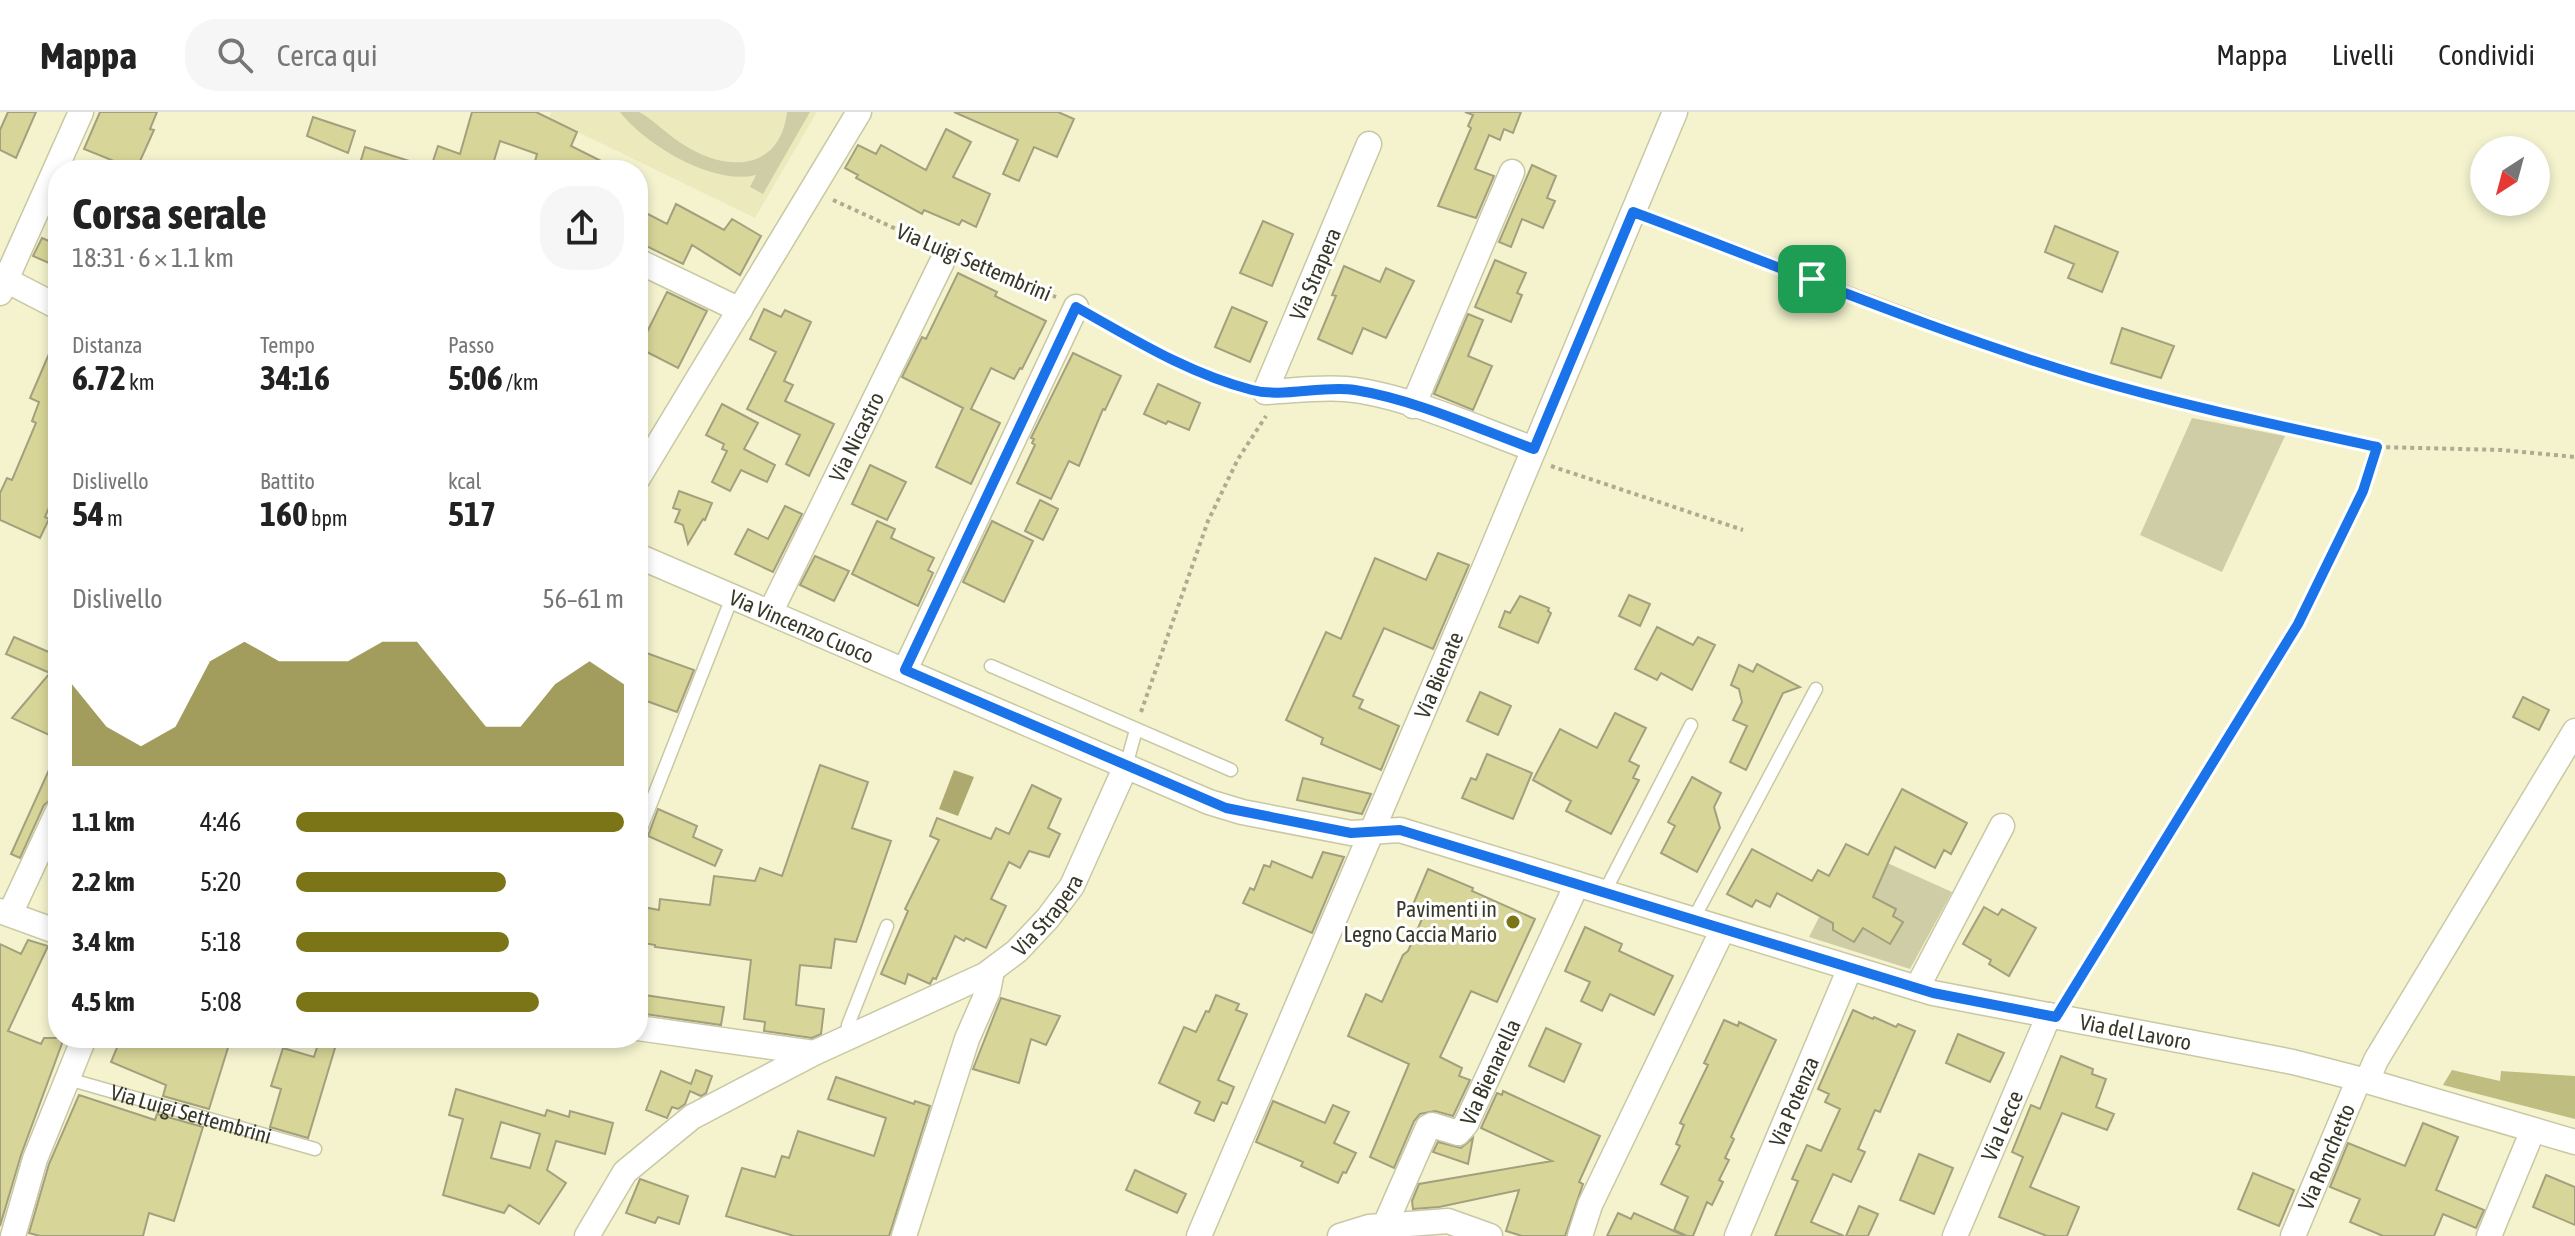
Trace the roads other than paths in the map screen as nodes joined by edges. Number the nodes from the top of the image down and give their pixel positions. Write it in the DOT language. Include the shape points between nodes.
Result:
graph roads {
  1 [pos="81,112"];
  2 [pos="859,112"];
  3 [pos="1675,112"];
  4 [pos="1369,144"];
  5 [pos="59,160"];
  6 [pos="1512,172"];
  7 [pos="48,183"];
  8 [pos="1633,212"];
  9 [pos="947,256"];
  10 [pos="648,266"];
  11 [pos="2,283"];
  12 [pos="48,303"];
  13 [pos="1076,307"];
  14 [pos="740,310"];
  15 [pos="2090,378"];
  16 [pos="1413,406"];
  17 [pos="1532,454"];
  18 [pos="648,462"];
  19 [pos="648,560"];
  20 [pos="733,595"];
  21 [pos="771,611"];
  22 [pos="991,666"];
  23 [pos="905,670"];
  24 [pos="1816,689"];
  25 [pos="1691,725"];
  26 [pos="1136,730"];
  27 [pos="2575,731"];
  28 [pos="1126,766"];
  29 [pos="1231,770"];
  30 [pos="648,811"];
  31 [pos="2002,826"];
  32 [pos="48,830"];
  33 [pos="1370,833"];
  34 [pos="1577,884"];
  35 [pos="1604,893"];
  36 [pos="5,913"];
  37 [pos="1693,920"];
  38 [pos="887,926"];
  39 [pos="48,928"];
  40 [pos="1723,929"];
  41 [pos="1850,968"];
  42 [pos="992,971"];
  43 [pos="1917,988"];
  44 [pos="2052,1016"];
  45 [pos="648,1029"];
  46 [pos="847,1037"];
  47 [pos="80,1048"];
  48 [pos="814,1053"];
  49 [pos="68,1079"];
  50 [pos="2363,1080"];
  51 [pos="2533,1130"];
  52 [pos="2575,1142"];
  53 [pos="315,1149"];
  54 [pos="1385,1225"];
  55 [pos="1423,1230"];
  56 [pos="13,1236"];
  57 [pos="587,1236"];
  58 [pos="904,1236"];
  59 [pos="1199,1236"];
  60 [pos="1340,1236"];
  61 [pos="1490,1236"];
  62 [pos="1580,1236"];
  63 [pos="1737,1236"];
  64 [pos="1955,1236"];
  65 [pos="2293,1236"];
  66 [pos="2489,1236"];
  1 -- 5 [label="street"];
  2 -- 14 [label="street"];
  3 -- 8 [label="street, Via Bienate"];
  4 -- 16 [label="street, Via Strapera" via="1271,392 1342,389"];
  6 -- 16 [label="street"];
  7 -- 11 [label="street"];
  8 -- 15 [label="lane" via="1991,347"];
  8 -- 17 [label="street, Via Bienate"];
  9 -- 21 [label="street, Via Nicastro"];
  10 -- 14 [label="street"];
  11 -- 12 [label="street"];
  13 -- 23 [label="street"];
  14 -- 18 [label="street"];
  16 -- 17 [label="street"];
  17 -- 33 [label="street, Via Bienate"];
  19 -- 20 [label="street, Via Vincenzo Cuoco"];
  20 -- 21 [label="street, Via Vincenzo Cuoco"];
  20 -- 30 [label="lane"];
  21 -- 23 [label="street, Via Vincenzo Cuoco"];
  22 -- 26 [label="lane"];
  23 -- 28 [label="street, Via Vincenzo Cuoco"];
  24 -- 37 [label="lane"];
  25 -- 35 [label="lane"];
  26 -- 28 [label="lane, Via Strapera"];
  26 -- 29 [label="lane"];
  27 -- 50 [label="street, Via Ronchetto"];
  28 -- 33 [label="street, Via Vincenzo Cuoco" via="1226,808"];
  28 -- 42 [label="street, Via Strapera" via="1066,896 1027,942"];
  31 -- 43 [label="street"];
  32 -- 36 [label="street"];
  33 -- 34 [label="street, Via del Lavoro" via="1400,830"];
  33 -- 59 [label="street, Via Bienate"];
  34 -- 35 [label="street, Via del Lavoro"];
  34 -- 54 [label="street, Via Bienarella" via="1466,1124 1458,1133 1428,1127"];
  35 -- 37 [label="street, Via del Lavoro"];
  36 -- 39 [label="street"];
  37 -- 40 [label="street, Via del Lavoro"];
  38 -- 46 [label="lane"];
  40 -- 41 [label="street, Via del Lavoro"];
  40 -- 62 [label="street" via="1590,1205"];
  41 -- 43 [label="street, Via del Lavoro"];
  41 -- 63 [label="street, Via Potenza"];
  42 -- 46 [label="street, Via Strapera"];
  42 -- 58 [label="street"];
  43 -- 44 [label="street, Via del Lavoro"];
  44 -- 50 [label="street, Via del Lavoro"];
  44 -- 64 [label="street, Via Lecce"];
  45 -- 48 [label="street"];
  46 -- 48 [label="street, Via Strapera"];
  47 -- 49 [label="street"];
  48 -- 57 [label="street, Via Strapera" via="703,1110 654,1146 621,1177"];
  49 -- 53 [label="lane, Via Luigi Settembrini"];
  49 -- 56 [label="street" via="35,1159"];
  50 -- 51 [label="street, Via del Lavoro"];
  50 -- 65 [label="street, Via Ronchetto"];
  51 -- 52 [label="street, Via del Lavoro"];
  51 -- 66 [label="street"];
  54 -- 55 [label="street"];
  54 -- 60 [label="street"];
  55 -- 61 [label="street" via="1448,1221"];
}
